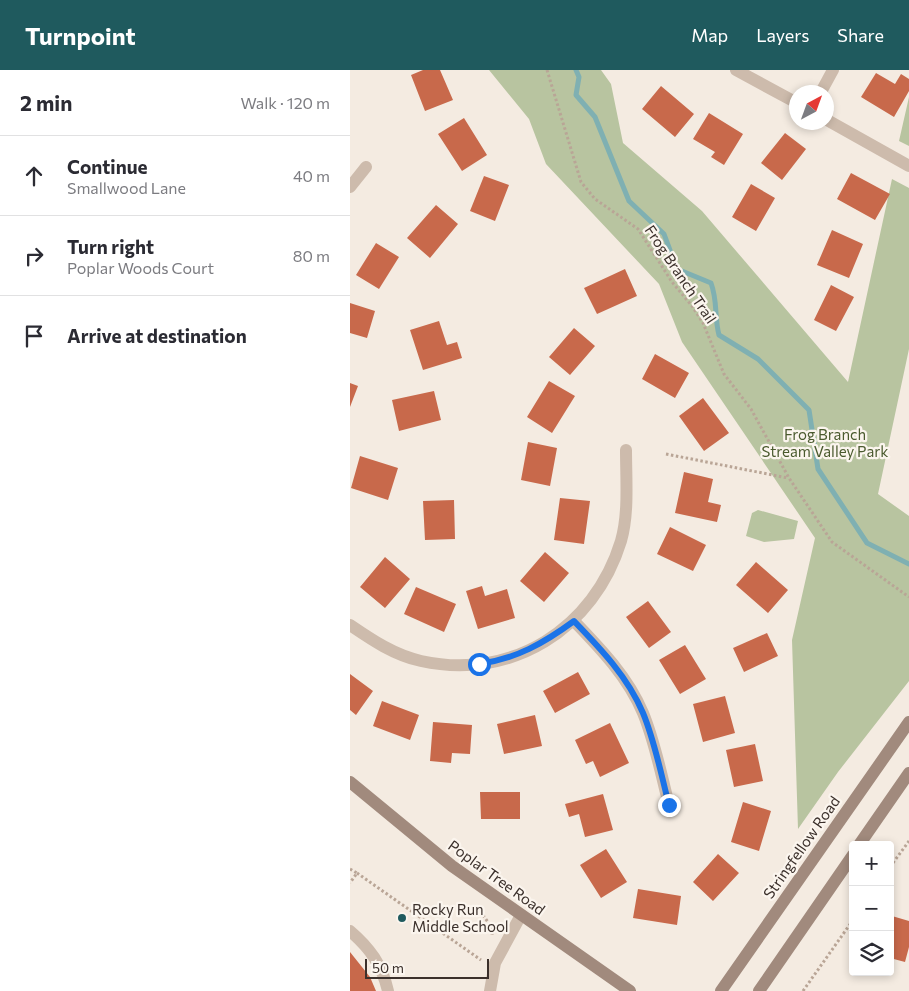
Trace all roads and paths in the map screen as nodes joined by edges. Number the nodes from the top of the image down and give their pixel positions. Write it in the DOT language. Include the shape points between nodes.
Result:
graph roads {
  1 [pos="546,70"];
  2 [pos="736,70"];
  3 [pos="833,70"];
  4 [pos="825,85"];
  5 [pos="789,99"];
  6 [pos="834,124"];
  7 [pos="909,166"];
  8 [pos="366,167"];
  9 [pos="350,187"];
  10 [pos="626,450"];
  11 [pos="666,454"];
  12 [pos="789,478"];
  13 [pos="909,597"];
  14 [pos="574,621"];
  15 [pos="350,625"];
  16 [pos="909,722"];
  17 [pos="909,773"];
  18 [pos="350,782"];
  19 [pos="669,805"];
  20 [pos="863,841"];
  21 [pos="909,841"];
  22 [pos="849,860"];
  23 [pos="894,862"];
  24 [pos="350,869"];
  25 [pos="357,873"];
  26 [pos="350,883"];
  27 [pos="520,915"];
  28 [pos="849,926"];
  29 [pos="350,931"];
  30 [pos="481,960"];
  31 [pos="388,991"];
  32 [pos="490,991"];
  33 [pos="630,991"];
  34 [pos="721,991"];
  35 [pos="758,991"];
  36 [pos="803,991"];
  1 -- 12 [label="path, Frog Branch Trail" via="581,182 595,199 638,229 672,282 692,306 724,374 751,409"];
  2 -- 5 [label="street"];
  3 -- 4 [label="street"];
  6 -- 7 [label="street"];
  8 -- 9 [label="street"];
  10 -- 14 [label="street" via="626,516 622,539 602,586"];
  11 -- 12 [label="path"];
  12 -- 13 [label="path, Frog Branch Trail" via="832,542"];
  14 -- 15 [label="street" via="547,641 520,654 496,662 470,665 419,661 378,644"];
  14 -- 19 [label="street" via="610,661 642,711 654,742"];
  16 -- 34 [label="main road, Stringfellow Road"];
  17 -- 20 [label="main road"];
  18 -- 27 [label="main road, Poplar Tree Road" via="452,866"];
  21 -- 23 [label="path"];
  22 -- 35 [label="main road"];
  24 -- 25 [label="path"];
  25 -- 26 [label="path"];
  25 -- 30 [label="path"];
  27 -- 32 [label="street" via="495,963"];
  27 -- 33 [label="main road, Poplar Tree Road"];
  28 -- 36 [label="path"];
  29 -- 31 [label="street" via="379,964"];
}
